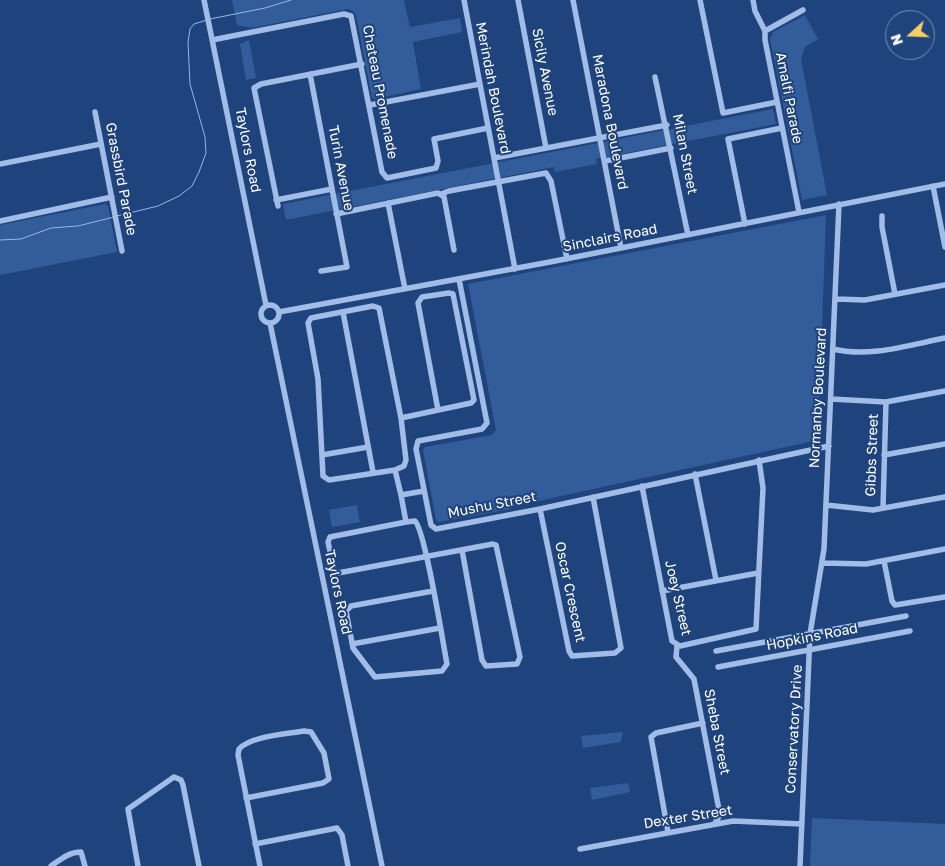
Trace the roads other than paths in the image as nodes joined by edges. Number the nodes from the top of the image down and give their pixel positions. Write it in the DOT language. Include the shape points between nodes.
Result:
graph roads {
  1 [pos="204,0"];
  2 [pos="464,0"];
  3 [pos="518,0"];
  4 [pos="573,0"];
  5 [pos="700,0"];
  6 [pos="753,0"];
  7 [pos="802,10"];
  8 [pos="765,30"];
  9 [pos="212,40"];
  10 [pos="362,64"];
  11 [pos="310,74"];
  12 [pos="655,77"];
  13 [pos="480,84"];
  14 [pos="777,102"];
  15 [pos="370,105"];
  16 [pos="95,112"];
  17 [pos="667,126"];
  18 [pos="488,128"];
  19 [pos="782,128"];
  20 [pos="600,138"];
  21 [pos="101,144"];
  22 [pos="546,148"];
  23 [pos="671,148"];
  24 [pos="494,158"];
  25 [pos="604,161"];
  26 [pos="0,164"];
  27 [pos="498,181"];
  28 [pos="945,184"];
  29 [pos="933,186"];
  30 [pos="332,189"];
  31 [pos="441,194"];
  32 [pos="112,197"];
  33 [pos="388,203"];
  34 [pos="839,204"];
  35 [pos="798,212"];
  36 [pos="336,214"];
  37 [pos="882,216"];
  38 [pos="0,221"];
  39 [pos="745,224"];
  40 [pos="688,235"];
  41 [pos="945,247"];
  42 [pos="621,248"];
  43 [pos="454,250"];
  44 [pos="122,251"];
  45 [pos="567,259"];
  46 [pos="515,269"];
  47 [pos="321,271"];
  48 [pos="459,279"];
  49 [pos="945,285"];
  50 [pos="405,289"];
  51 [pos="895,294"];
  52 [pos="836,299"];
  53 [pos="266,305"];
  54 [pos="279,312"];
  55 [pos="343,312"];
  56 [pos="270,323"];
  57 [pos="945,338"];
  58 [pos="833,349"];
  59 [pos="945,391"];
  60 [pos="831,399"];
  61 [pos="886,402"];
  62 [pos="438,410"];
  63 [pos="401,418"];
  64 [pos="945,444"];
  65 [pos="829,446"];
  66 [pos="368,447"];
  67 [pos="322,455"];
  68 [pos="884,455"];
  69 [pos="759,460"];
  70 [pos="395,470"];
  71 [pos="373,472"];
  72 [pos="695,474"];
  73 [pos="642,486"];
  74 [pos="424,491"];
  75 [pos="401,495"];
  76 [pos="593,497"];
  77 [pos="945,497"];
  78 [pos="826,505"];
  79 [pos="883,508"];
  80 [pos="540,509"];
  81 [pos="406,522"];
  82 [pos="945,549"];
  83 [pos="462,550"];
  84 [pos="426,556"];
  85 [pos="884,561"];
  86 [pos="822,563"];
  87 [pos="758,573"];
  88 [pos="716,580"];
  89 [pos="433,591"];
  90 [pos="662,591"];
  91 [pos="816,594"];
  92 [pos="945,597"];
  93 [pos="906,616"];
  94 [pos="440,628"];
  95 [pos="910,631"];
  96 [pos="810,634"];
  97 [pos="352,644"];
  98 [pos="677,646"];
  99 [pos="810,650"];
  100 [pos="716,651"];
  101 [pos="718,667"];
  102 [pos="703,723"];
  103 [pos="246,798"];
  104 [pos="713,824"];
  105 [pos="802,824"];
  106 [pos="668,832"];
  107 [pos="256,844"];
  108 [pos="580,849"];
  109 [pos="52,866"];
  110 [pos="85,866"];
  111 [pos="138,866"];
  112 [pos="199,866"];
  113 [pos="260,866"];
  114 [pos="348,866"];
  115 [pos="382,866"];
  116 [pos="800,866"];
  1 -- 9 [label="street, Taylors Road"];
  2 -- 13 [label="street, Merindah Boulevard"];
  3 -- 22 [label="street, Sicily Avenue"];
  4 -- 20 [label="street, Maradona Boulevard"];
  5 -- 14 [label="street" via="723,113"];
  6 -- 8 [label="street, Amalfi Parade"];
  7 -- 8 [label="street"];
  8 -- 14 [label="street, Amalfi Parade"];
  9 -- 10 [label="street, Chateau Promenade" via="348,14 353,18"];
  9 -- 53 [label="street, Taylors Road"];
  10 -- 11 [label="street"];
  10 -- 15 [label="street, Chateau Promenade"];
  11 -- 30 [label="street, Turin Avenue"];
  11 -- 30 [label="street" via="258,84 254,88 277,203"];
  12 -- 17 [label="street, Milan Street"];
  13 -- 15 [label="street"];
  13 -- 18 [label="street, Merindah Boulevard"];
  14 -- 19 [label="street, Amalfi Parade"];
  15 -- 18 [label="street, Chateau Promenade" via="382,172 388,178 436,168 434,139"];
  16 -- 21 [label="street, Grassbird Parade"];
  17 -- 20 [label="street"];
  17 -- 23 [label="street, Milan Street"];
  18 -- 24 [label="street, Merindah Boulevard"];
  19 -- 35 [label="street, Amalfi Parade"];
  19 -- 39 [label="street" via="728,139"];
  20 -- 22 [label="street"];
  20 -- 25 [label="street, Maradona Boulevard"];
  21 -- 26 [label="street"];
  21 -- 32 [label="street, Grassbird Parade"];
  22 -- 24 [label="street"];
  23 -- 25 [label="street"];
  23 -- 40 [label="street, Milan Street"];
  24 -- 27 [label="street, Merindah Boulevard"];
  25 -- 42 [label="street, Maradona Boulevard"];
  27 -- 31 [label="street"];
  27 -- 45 [label="street" via="549,175"];
  27 -- 46 [label="street, Merindah Boulevard"];
  28 -- 29 [label="street, Sinclairs Road"];
  29 -- 34 [label="street, Sinclairs Road"];
  29 -- 41 [label="street"];
  30 -- 36 [label="street, Turin Avenue"];
  31 -- 33 [label="street"];
  31 -- 43 [label="street"];
  32 -- 38 [label="street"];
  32 -- 44 [label="street, Grassbird Parade"];
  33 -- 36 [label="street"];
  33 -- 50 [label="street"];
  34 -- 35 [label="street, Sinclairs Road"];
  34 -- 52 [label="street, Normanby Boulevard"];
  35 -- 39 [label="street, Sinclairs Road"];
  36 -- 47 [label="street, Turin Avenue" via="346,267"];
  37 -- 51 [label="street"];
  39 -- 40 [label="street, Sinclairs Road"];
  40 -- 42 [label="street, Sinclairs Road"];
  42 -- 45 [label="street, Sinclairs Road"];
  45 -- 46 [label="street, Sinclairs Road"];
  46 -- 48 [label="street, Sinclairs Road"];
  48 -- 50 [label="street, Sinclairs Road"];
  48 -- 74 [label="street, Mushu Street" via="487,423 482,429 418,440 416,448"];
  49 -- 51 [label="street"];
  50 -- 54 [label="street, Sinclairs Road"];
  51 -- 52 [label="street" via="865,300"];
  52 -- 58 [label="street, Normanby Boulevard"];
  53 -- 54 [label="street" via="273,305"];
  53 -- 56 [label="street" via="260,315"];
  54 -- 56 [label="street" via="276,321"];
  55 -- 63 [label="street" via="373,306 379,308"];
  55 -- 66 [label="street"];
  55 -- 67 [label="street" via="313,318 308,323 318,379"];
  56 -- 115 [label="street, Taylors Road"];
  57 -- 58 [label="street" via="878,351"];
  58 -- 60 [label="street, Normanby Boulevard"];
  59 -- 61 [label="street"];
  60 -- 61 [label="street"];
  60 -- 65 [label="street, Normanby Boulevard"];
  61 -- 68 [label="street, Gibbs Street"];
  62 -- 62 [label="street" via="474,400 453,294 449,292 422,297 418,303"];
  62 -- 63 [label="street"];
  63 -- 70 [label="street" via="406,463"];
  64 -- 68 [label="street"];
  65 -- 69 [label="street, Mushu Street"];
  65 -- 78 [label="street, Normanby Boulevard"];
  66 -- 67 [label="street"];
  66 -- 71 [label="street"];
  67 -- 71 [label="street" via="322,473 326,480"];
  68 -- 79 [label="street, Gibbs Street"];
  69 -- 72 [label="street, Mushu Street"];
  69 -- 87 [label="street, Joey Street" via="763,488"];
  70 -- 71 [label="street"];
  70 -- 75 [label="street"];
  72 -- 73 [label="street, Mushu Street"];
  72 -- 88 [label="street"];
  73 -- 76 [label="street, Mushu Street"];
  73 -- 90 [label="street, Joey Street"];
  74 -- 75 [label="street"];
  74 -- 80 [label="street, Mushu Street" via="431,524 436,528"];
  75 -- 81 [label="street"];
  76 -- 80 [label="street, Mushu Street"];
  76 -- 80 [label="street, Oscar Crescent" via="621,648 615,653 572,656 569,651"];
  77 -- 79 [label="street"];
  78 -- 79 [label="street" via="833,508"];
  78 -- 86 [label="street, Normanby Boulevard"];
  81 -- 84 [label="street" via="418,524"];
  81 -- 84 [label="street" via="330,537 328,542 334,570 338,573"];
  82 -- 85 [label="street"];
  83 -- 83 [label="street" via="493,544 498,549 520,657 517,664 486,666 482,660"];
  83 -- 84 [label="street"];
  84 -- 89 [label="street"];
  85 -- 86 [label="street"];
  85 -- 92 [label="street" via="895,604"];
  86 -- 91 [label="street, Normanby Boulevard"];
  87 -- 88 [label="street"];
  87 -- 98 [label="street, Joey Street" via="756,629"];
  88 -- 90 [label="street"];
  89 -- 94 [label="street"];
  89 -- 97 [label="street" via="352,606 346,610"];
  90 -- 98 [label="street, Joey Street" via="672,641"];
  91 -- 96 [label="street, Conservatory Drive"];
  93 -- 96 [label="street, Hopkins Road"];
  94 -- 97 [label="street"];
  94 -- 97 [label="street" via="447,664 442,671 375,677"];
  95 -- 99 [label="street, Hopkins Road"];
  96 -- 99 [label="street, Conservatory Drive"];
  96 -- 100 [label="street, Hopkins Road"];
  98 -- 102 [label="street, Sheba Street" via="676,657 694,679"];
  99 -- 101 [label="street, Hopkins Road"];
  99 -- 105 [label="street, Conservatory Drive"];
  102 -- 104 [label="street, Sheba Street" via="720,815 718,822"];
  102 -- 106 [label="street" via="656,733 651,737"];
  103 -- 103 [label="street" via="238,749 262,739 311,732 324,753 329,779 323,783"];
  103 -- 107 [label="street"];
  104 -- 105 [label="street, Dexter Street" via="733,821"];
  104 -- 106 [label="street, Dexter Street"];
  105 -- 116 [label="street, Conservatory Drive"];
  106 -- 108 [label="street, Dexter Street"];
  107 -- 113 [label="street"];
  107 -- 114 [label="street" via="337,828 342,835"];
  109 -- 110 [label="street" via="65,856 81,852"];
  111 -- 112 [label="street" via="128,809 170,778 178,778 183,785"];
}
